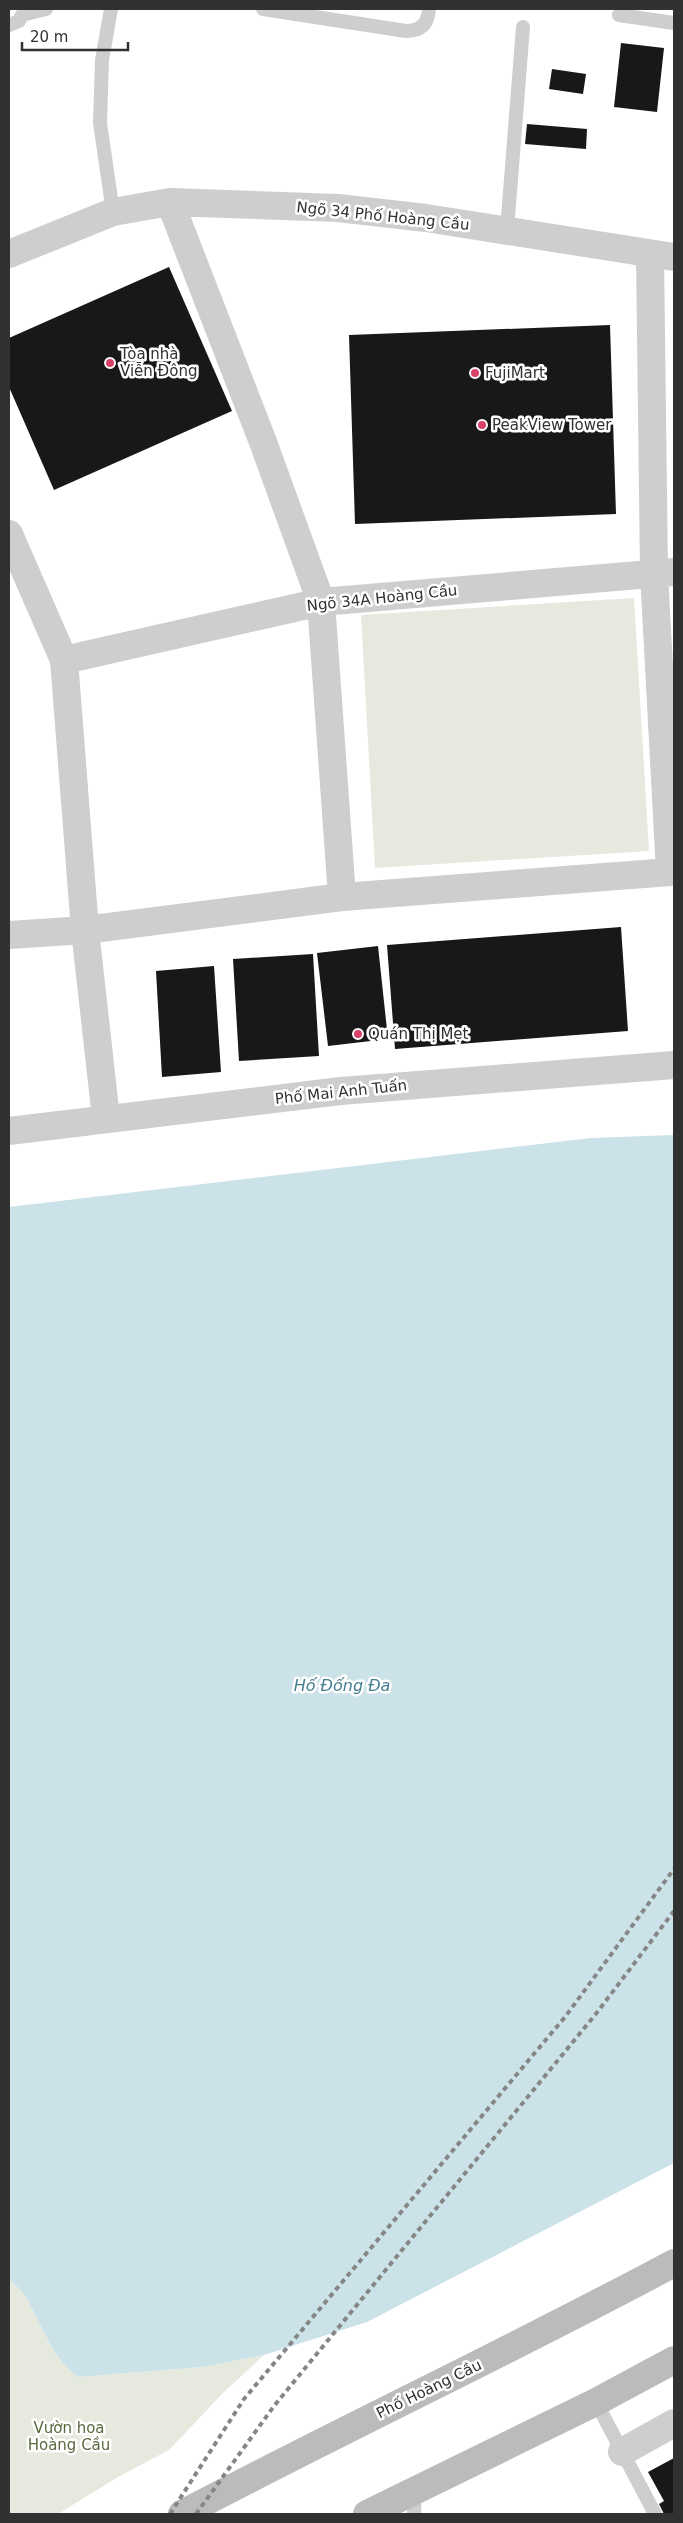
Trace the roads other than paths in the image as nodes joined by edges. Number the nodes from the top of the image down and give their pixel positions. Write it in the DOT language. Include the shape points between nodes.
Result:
graph roads {
  1 [pos="46,9"];
  2 [pos="111,9"];
  3 [pos="263,9"];
  4 [pos="19,12"];
  5 [pos="619,15"];
  6 [pos="427,16"];
  7 [pos="674,23"];
  8 [pos="9,25"];
  9 [pos="523,27"];
  10 [pos="170,202"];
  11 [pos="113,212"];
  12 [pos="507,230"];
  13 [pos="9,254"];
  14 [pos="662,256"];
  15 [pos="9,534"];
  16 [pos="664,572"];
  17 [pos="321,602"];
  18 [pos="64,660"];
  19 [pos="672,870"];
  20 [pos="342,897"];
  21 [pos="85,930"];
  22 [pos="9,935"];
  23 [pos="674,1065"];
  24 [pos="106,1118"];
  25 [pos="9,1131"];
  26 [pos="674,2263"];
  27 [pos="674,2360"];
  28 [pos="596,2402"];
  29 [pos="674,2423"];
  30 [pos="622,2452"];
  31 [pos="415,2502"];
  32 [pos="182,2514"];
  33 [pos="367,2514"];
  34 [pos="656,2514"];
  1 -- 4 [label="lane"];
  2 -- 11 [label="lane" via="102,60 100,122"];
  3 -- 6 [label="lane" via="406,31 415,31"];
  4 -- 8 [label="lane" via="19,21"];
  5 -- 7 [label="lane"];
  9 -- 12 [label="lane"];
  10 -- 11 [label="street, Ngõ 34 Phố Hoàng Cầu"];
  10 -- 12 [label="street, Ngõ 34 Phố Hoàng Cầu" via="338,208"];
  10 -- 17 [label="street"];
  11 -- 13 [label="street, Ngõ 34 Phố Hoàng Cầu"];
  12 -- 14 [label="street, Ngõ 34 Phố Hoàng Cầu"];
  14 -- 16 [label="street"];
  15 -- 18 [label="street"];
  16 -- 17 [label="street, Ngõ 34A Hoàng Cầu"];
  16 -- 19 [label="street"];
  17 -- 18 [label="street, Ngõ 34A Hoàng Cầu"];
  17 -- 20 [label="street"];
  18 -- 21 [label="street"];
  19 -- 20 [label="street"];
  20 -- 21 [label="street"];
  21 -- 22 [label="street"];
  21 -- 24 [label="street"];
  23 -- 24 [label="street, Phố Mai Anh Tuấn" via="342,1091"];
  24 -- 25 [label="street, Phố Mai Anh Tuấn"];
  26 -- 32 [label="main road, Phố Hoàng Cầu" via="548,2331 297,2453"];
  27 -- 28 [label="main road"];
  28 -- 30 [label="lane"];
  28 -- 31 [label="main road"];
  29 -- 30 [label="street"];
  30 -- 34 [label="lane"];
  31 -- 33 [label="main road"];
}
